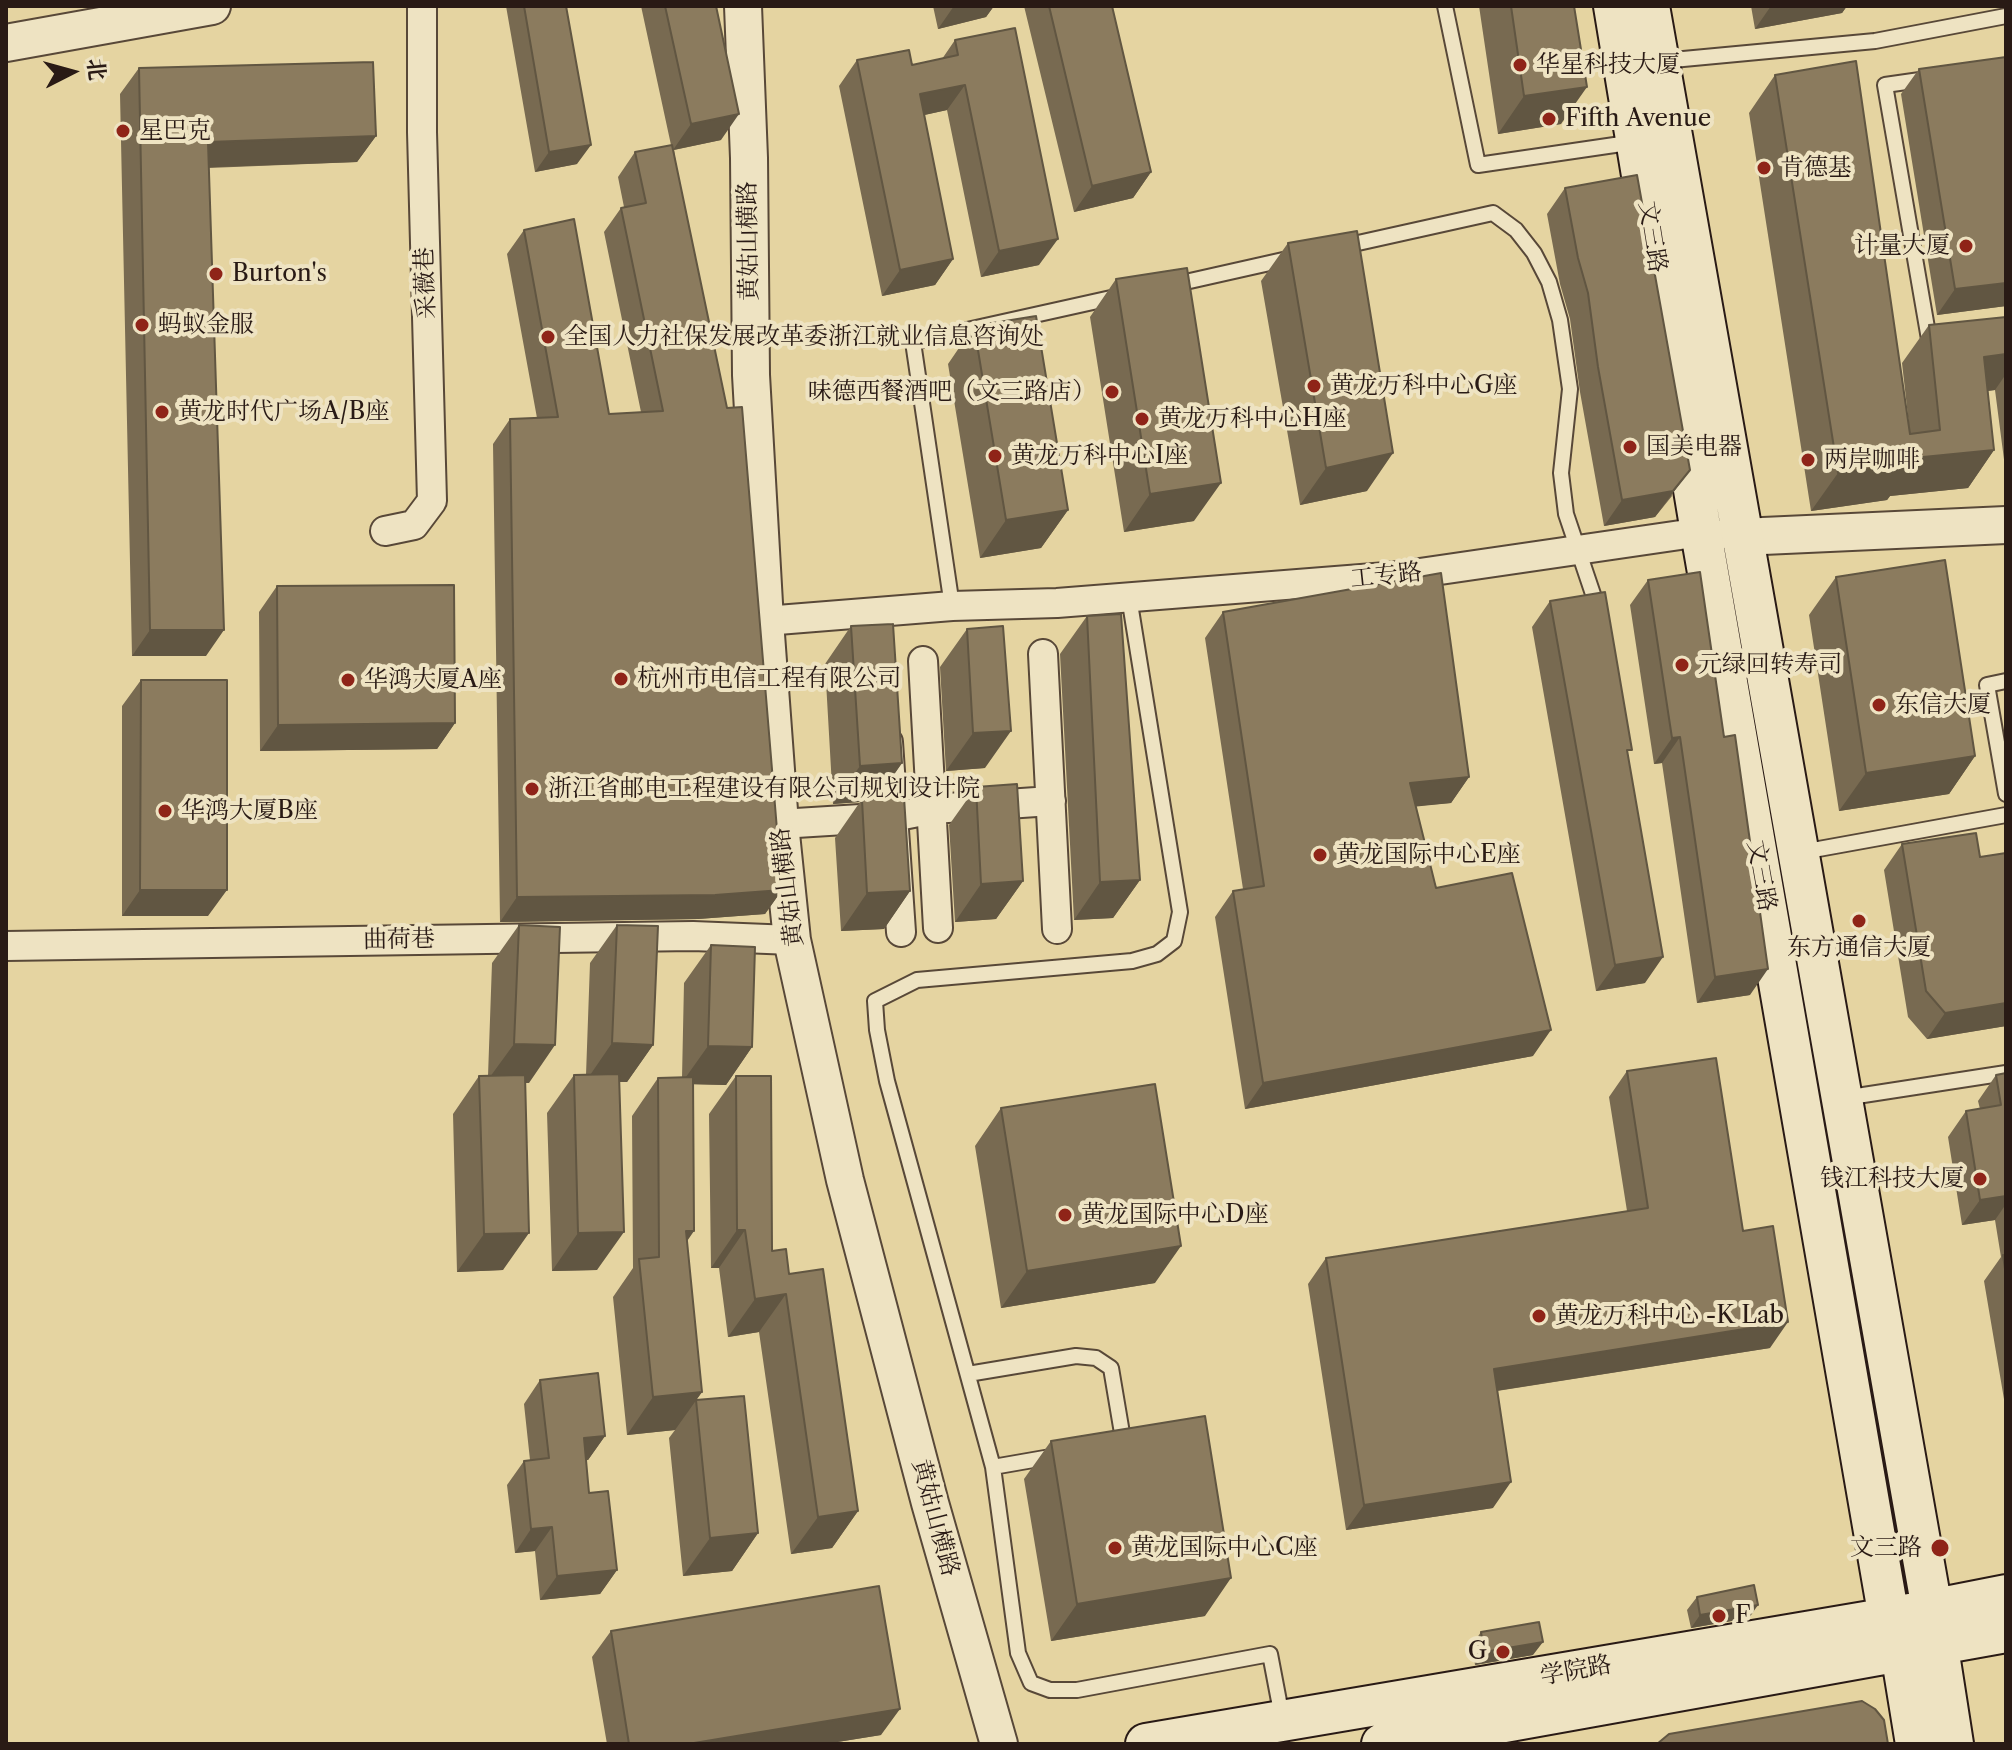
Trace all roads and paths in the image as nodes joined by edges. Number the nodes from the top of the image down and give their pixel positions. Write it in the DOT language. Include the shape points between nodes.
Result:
graph roads {
  1 [pos="212,6"];
  2 [pos="422,6"];
  3 [pos="743,6"];
  4 [pos="1445,6"];
  5 [pos="1614,6"];
  6 [pos="1649,6"];
  7 [pos="2006,16"];
  8 [pos="6,43"];
  9 [pos="1659,61"];
  10 [pos="1945,77"];
  11 [pos="1654,140"];
  12 [pos="1157,288"];
  13 [pos="1142,291"];
  14 [pos="1944,343"];
  15 [pos="2006,525"];
  16 [pos="385,531"];
  17 [pos="1701,532"];
  18 [pos="1741,537"];
  19 [pos="1578,550"];
  20 [pos="1129,597"];
  21 [pos="952,606"];
  22 [pos="1600,618"];
  23 [pos="765,621"];
  24 [pos="1043,654"];
  25 [pos="923,661"];
  26 [pos="2006,681"];
  27 [pos="886,708"];
  28 [pos="2006,794"];
  29 [pos="1051,801"];
  30 [pos="933,809"];
  31 [pos="2006,815"];
  32 [pos="893,817"];
  33 [pos="780,824"];
  34 [pos="1797,853"];
  35 [pos="938,928"];
  36 [pos="1057,929"];
  37 [pos="901,932"];
  38 [pos="792,940"];
  39 [pos="6,946"];
  40 [pos="2006,1073"];
  41 [pos="1841,1099"];
  42 [pos="968,1374"];
  43 [pos="1110,1447"];
  44 [pos="1066,1455"];
  45 [pos="993,1467"];
  46 [pos="2006,1595"];
  47 [pos="1914,1631"];
  48 [pos="2006,1632"];
  49 [pos="1282,1721"];
  50 [pos="1465,1737"];
  51 [pos="999,1744"];
  52 [pos="1146,1744"];
  53 [pos="1382,1744"];
  54 [pos="1916,1744"];
  55 [pos="1953,1744"];
  1 -- 8 [label="street"];
  2 -- 16 [label="street, 采薇巷" via="432,501 414,525"];
  3 -- 23 [label="street, 黄姑山横路" via="751,375"];
  4 -- 11 [label="lane" via="1478,165"];
  5 -- 11 [label="main road, 文三路"];
  6 -- 9 [label="main road, 文三路"];
  7 -- 9 [label="lane" via="1875,41"];
  9 -- 11 [label="main road, 文三路"];
  10 -- 14 [label="lane" via="1885,85 1929,345"];
  11 -- 17 [label="main road, 文三路"];
  11 -- 18 [label="main road, 文三路"];
  12 -- 19 [label="lane" via="1493,213 1534,253 1560,320 1570,389 1561,473"];
  13 -- 21 [label="lane" via="913,342"];
  15 -- 18 [label="street, 工专路"];
  17 -- 18 [label="street, 工专路"];
  17 -- 19 [label="street, 工专路"];
  17 -- 47 [label="main road, 文三路"];
  18 -- 34 [label="main road, 文三路"];
  19 -- 20 [label="street, 工专路" via="1399,576"];
  19 -- 22 [label="lane"];
  20 -- 21 [label="street, 工专路"];
  20 -- 42 [label="lane" via="1180,912 1174,941 1157,954 1132,961 917,980 875,1001 887,1081"];
  21 -- 23 [label="street, 工专路"];
  23 -- 33 [label="street, 黄姑山横路"];
  24 -- 29 [label="street"];
  25 -- 30 [label="street"];
  26 -- 28 [label="lane" via="1987,685"];
  27 -- 32 [label="street"];
  29 -- 30 [label="street"];
  29 -- 36 [label="street"];
  30 -- 32 [label="street"];
  30 -- 35 [label="street"];
  31 -- 34 [label="lane"];
  32 -- 33 [label="street"];
  32 -- 37 [label="street"];
  33 -- 38 [label="street, 黄姑山横路"];
  34 -- 41 [label="main road, 文三路"];
  38 -- 39 [label="street, 曲荷巷" via="693,936"];
  38 -- 51 [label="street, 黄姑山横路" via="845,1180"];
  40 -- 41 [label="lane"];
  41 -- 47 [label="main road, 文三路"];
  42 -- 43 [label="lane" via="1076,1356 1096,1358 1111,1368 1125,1445"];
  42 -- 45 [label="lane"];
  44 -- 45 [label="lane"];
  45 -- 49 [label="lane" via="1018,1653 1031,1683 1050,1690 1077,1690 1270,1654"];
  46 -- 47 [label="main road, 学院路"];
  47 -- 48 [label="main road, 学院路"];
  47 -- 49 [label="main road, 学院路"];
  47 -- 50 [label="main road, 学院路"];
  47 -- 54 [label="main road, 文三路"];
  47 -- 55 [label="main road, 文三路"];
  49 -- 52 [label="main road, 学院路"];
  50 -- 53 [label="main road, 学院路"];
}
